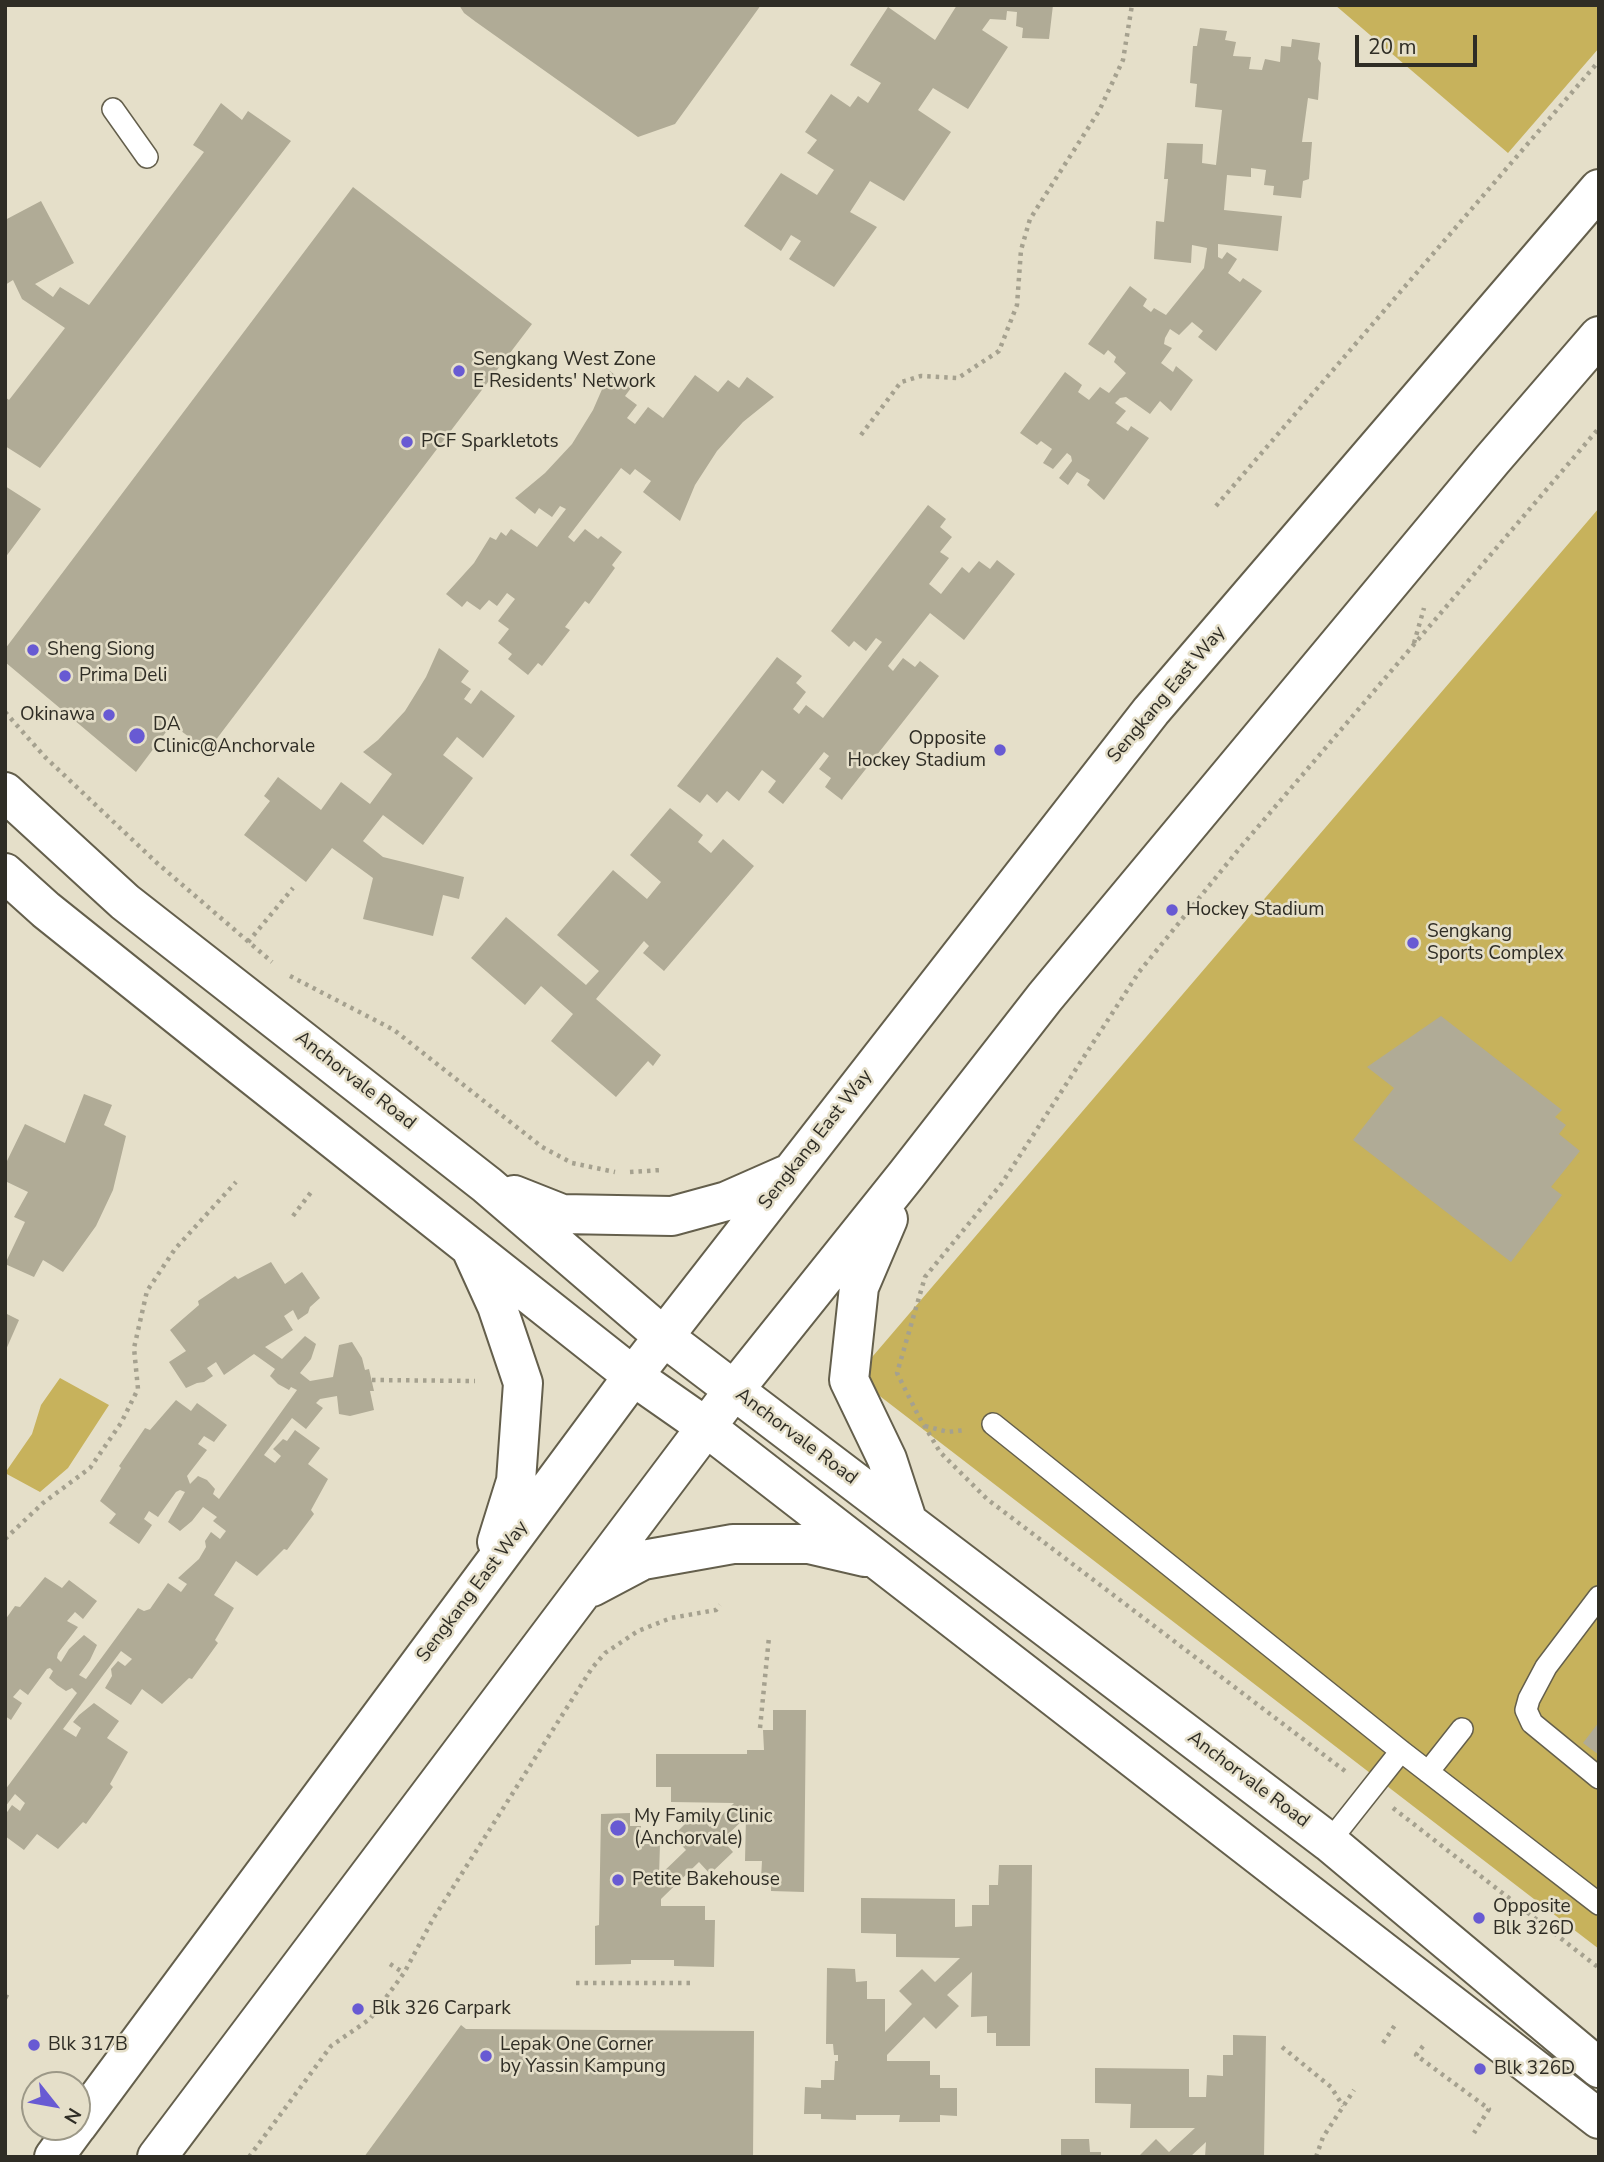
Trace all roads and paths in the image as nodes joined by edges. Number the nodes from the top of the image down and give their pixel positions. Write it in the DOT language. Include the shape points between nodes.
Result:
graph roads {
  1 [pos="1132,5"];
  2 [pos="1599,61"];
  3 [pos="113,109"];
  4 [pos="147,157"];
  5 [pos="1599,189"];
  6 [pos="1599,336"];
  7 [pos="1599,428"];
  8 [pos="861,435"];
  9 [pos="1216,506"];
  10 [pos="5,712"];
  11 [pos="5,792"];
  12 [pos="5,873"];
  13 [pos="293,888"];
  14 [pos="248,942"];
  15 [pos="661,1170"];
  16 [pos="791,1173"];
  17 [pos="907,1174"];
  18 [pos="236,1182"];
  19 [pos="487,1185"];
  20 [pos="312,1191"];
  21 [pos="293,1216"];
  22 [pos="470,1246"];
  23 [pos="664,1337"];
  24 [pos="633,1376"];
  25 [pos="372,1380"];
  26 [pos="475,1381"];
  27 [pos="734,1390"];
  28 [pos="993,1424"];
  29 [pos="706,1427"];
  30 [pos="906,1520"];
  31 [pos="5,1539"];
  32 [pos="877,1560"];
  33 [pos="488,1573"];
  34 [pos="583,1592"];
  35 [pos="1599,1597"];
  36 [pos="720,1605"];
  37 [pos="769,1637"];
  38 [pos="761,1728"];
  39 [pos="1462,1729"];
  40 [pos="1401,1751"];
  41 [pos="1428,1772"];
  42 [pos="1599,1778"];
  43 [pos="1370,1790"];
  44 [pos="1329,1842"];
  45 [pos="1599,1904"];
  46 [pos="390,1964"];
  47 [pos="1599,1968"];
  48 [pos="404,1973"];
  49 [pos="576,1983"];
  50 [pos="694,1983"];
  51 [pos="1395,2025"];
  52 [pos="1383,2043"];
  53 [pos="1423,2046"];
  54 [pos="1282,2047"];
  55 [pos="1599,2068"];
  56 [pos="1354,2090"];
  57 [pos="1343,2106"];
  58 [pos="91,2107"];
  59 [pos="1599,2119"];
  60 [pos="1474,2133"];
  61 [pos="66,2141"];
  62 [pos="54,2157"];
  63 [pos="157,2157"];
  64 [pos="249,2157"];
  65 [pos="1315,2157"];
  1 -- 8 [label="path" via="1123,60 1104,101 1030,219 1021,250 1017,305 999,351 958,378 922,376 901,382"];
  2 -- 9 [label="path"];
  3 -- 4 [label="lane"];
  5 -- 16 [label="main road, Sengkang East Way" via="1151,711"];
  6 -- 17 [label="main road" via="1053,987"];
  7 -- 43 [label="path" via="1139,972 1002,1183 925,1277 897,1373 940,1452 986,1499"];
  10 -- 14 [label="path" via="54,766"];
  11 -- 19 [label="main road, Anchorvale Road" via="125,902"];
  12 -- 22 [label="main road" via="215,1046"];
  13 -- 14 [label="path"];
  14 -- 15 [label="path" via="291,977 394,1030 542,1147 572,1163 615,1172"];
  16 -- 19 [label="main road" via="727,1201 672,1216 562,1214"];
  16 -- 23 [label="main road, Sengkang East Way"];
  17 -- 27 [label="main road"];
  17 -- 30 [label="main road" via="859,1287 849,1380 887,1459"];
  18 -- 31 [label="path" via="175,1249 147,1290 135,1348 138,1389 121,1423 90,1468"];
  19 -- 23 [label="main road, Anchorvale Road"];
  20 -- 21 [label="path"];
  22 -- 24 [label="main road"];
  22 -- 33 [label="main road" via="523,1382 516,1481"];
  23 -- 24 [label="main road, Sengkang East Way"];
  23 -- 27 [label="main road, Anchorvale Road"];
  24 -- 29 [label="main road"];
  24 -- 33 [label="main road, Sengkang East Way"];
  25 -- 26 [label="path"];
  27 -- 29 [label="main road"];
  27 -- 30 [label="main road, Anchorvale Road"];
  28 -- 40 [label="lane"];
  29 -- 32 [label="main road"];
  29 -- 34 [label="main road"];
  30 -- 44 [label="main road, Anchorvale Road"];
  32 -- 34 [label="main road" via="809,1544 733,1544 643,1560"];
  32 -- 59 [label="main road"];
  33 -- 58 [label="main road, Sengkang East Way"];
  34 -- 63 [label="main road"];
  35 -- 42 [label="lane" via="1546,1667 1527,1705 1532,1723"];
  36 -- 48 [label="path" via="716,1611 671,1618 638,1631 605,1653 592,1668 433,1919"];
  37 -- 38 [label="path"];
  39 -- 41 [label="lane"];
  40 -- 41 [label="lane"];
  40 -- 43 [label="lane"];
  41 -- 45 [label="lane"];
  43 -- 44 [label="lane"];
  43 -- 47 [label="path"];
  44 -- 55 [label="main road, Anchorvale Road"];
  46 -- 48 [label="path"];
  48 -- 64 [label="path" via="370,2019 331,2046"];
  49 -- 50 [label="path"];
  51 -- 52 [label="path"];
  53 -- 60 [label="path" via="1416,2055 1489,2109"];
  54 -- 57 [label="path" via="1331,2087"];
  56 -- 57 [label="path"];
  57 -- 65 [label="path"];
  61 -- 62 [label="main road, Sengkang East Way"];
}
